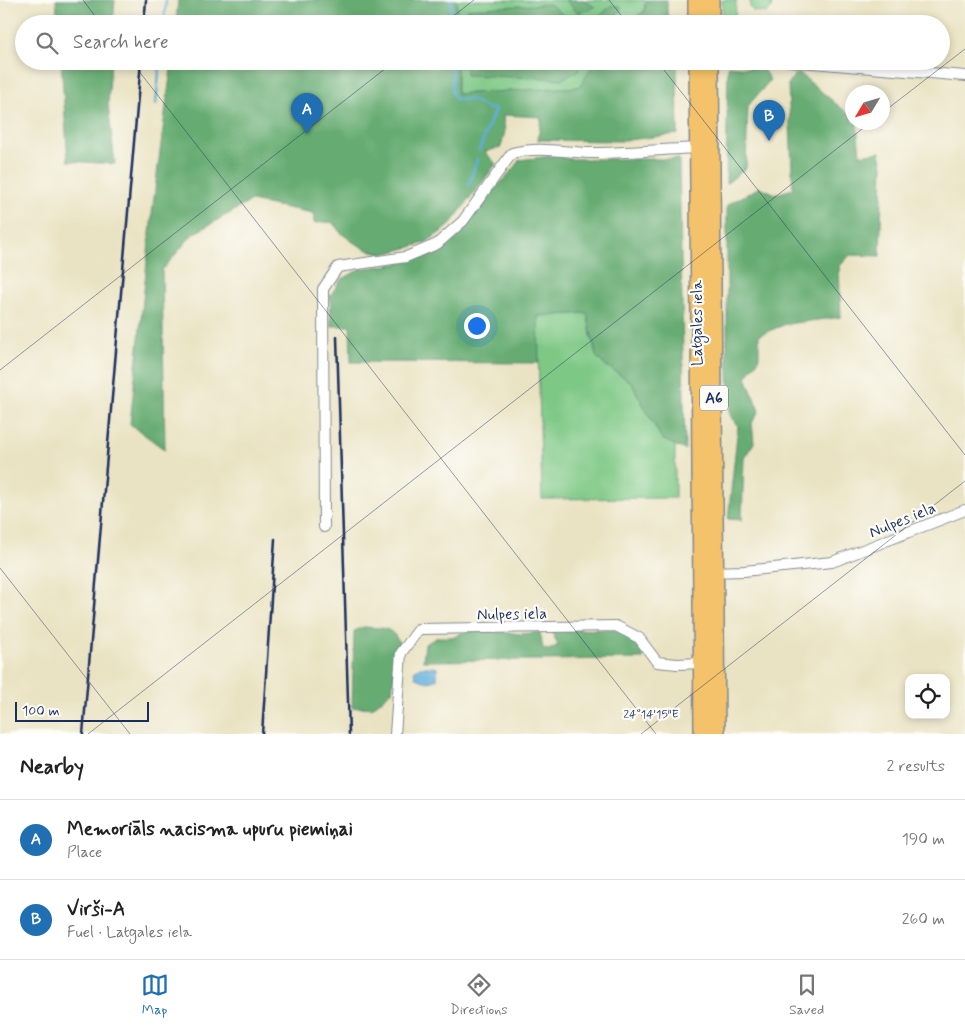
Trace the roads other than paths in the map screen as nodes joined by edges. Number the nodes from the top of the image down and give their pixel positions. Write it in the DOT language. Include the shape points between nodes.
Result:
graph roads {
  1 [pos="696,0"];
  2 [pos="711,0"];
  3 [pos="696,15"];
  4 [pos="711,15"];
  5 [pos="697,70"];
  6 [pos="710,70"];
  7 [pos="895,70"];
  8 [pos="965,76"];
  9 [pos="705,148"];
  10 [pos="965,510"];
  11 [pos="324,527"];
  12 [pos="708,572"];
  13 [pos="702,663"];
  14 [pos="395,734"];
  15 [pos="702,734"];
  16 [pos="717,734"];
  1 -- 3 [label="highway"];
  2 -- 4 [label="highway"];
  5 -- 9 [label="highway, Latgales iela / A6"];
  6 -- 9 [label="highway, Latgales iela / A6"];
  7 -- 8 [label="street"];
  9 -- 11 [label="street" via="587,153 544,149 512,153 463,220 437,244 406,257 338,267 323,288"];
  9 -- 12 [label="highway, Latgales iela / A6"];
  10 -- 12 [label="street, Nulpes iela" via="832,562"];
  12 -- 13 [label="highway, Latgales iela / A6"];
  12 -- 16 [label="highway, Latgales iela / A6"];
  13 -- 14 [label="street, Nulpes iela" via="657,662 639,638 616,626 419,629 401,652"];
  13 -- 15 [label="highway, Latgales iela / A6"];
}
